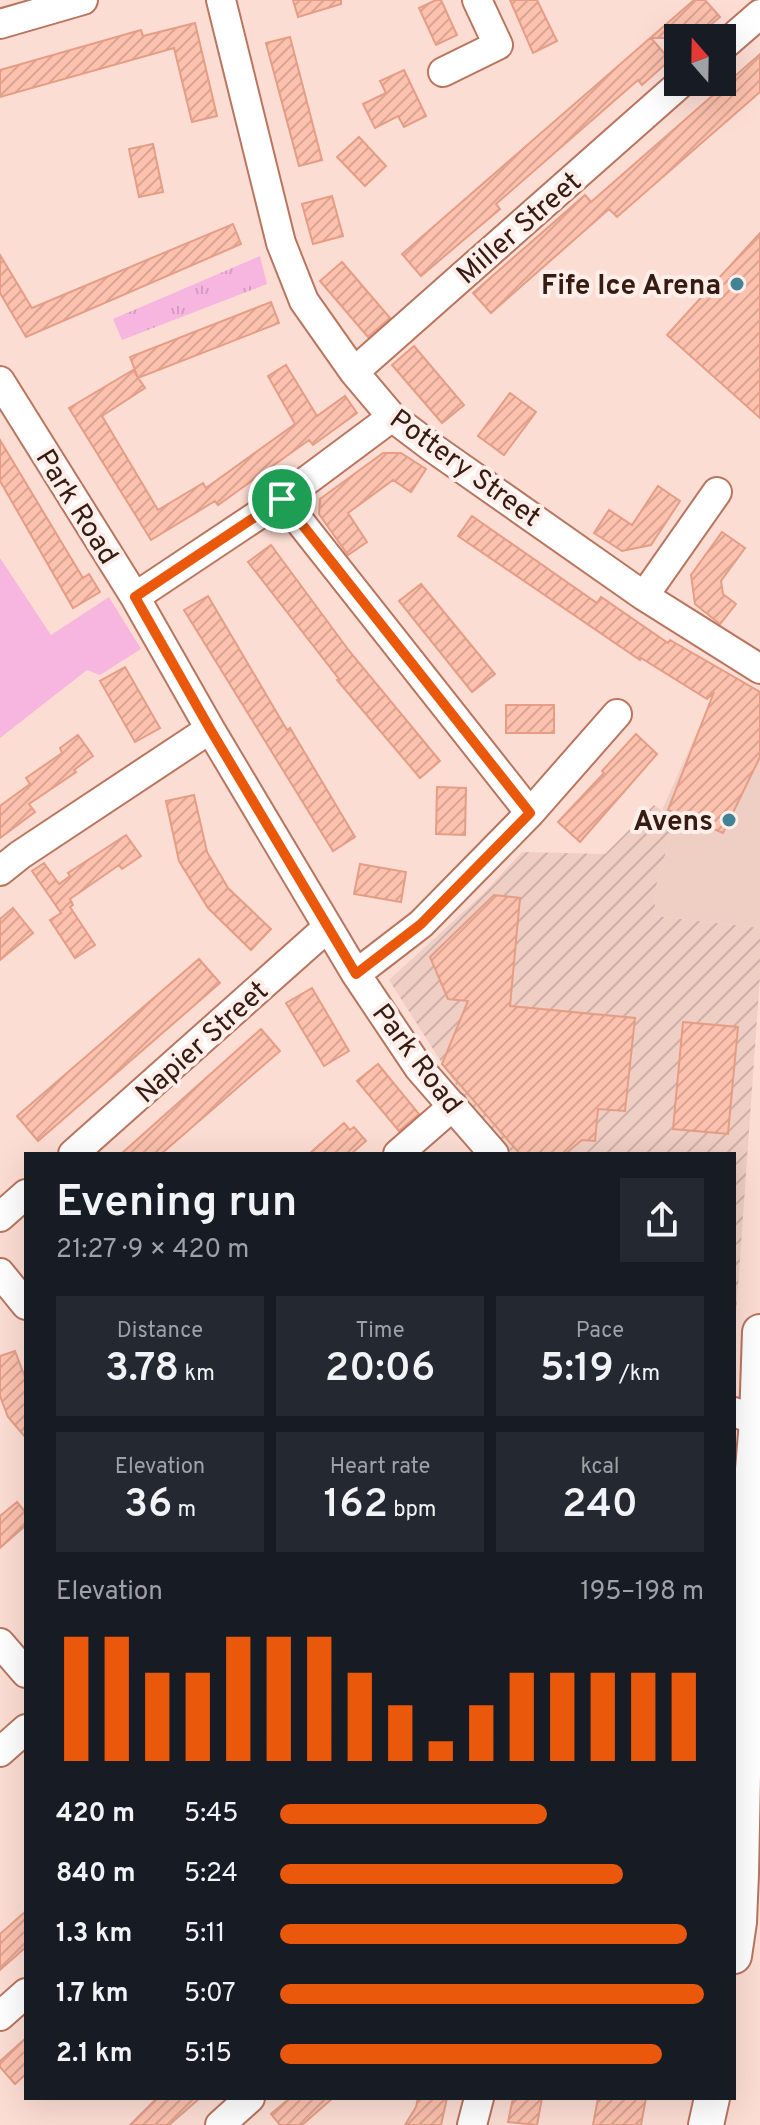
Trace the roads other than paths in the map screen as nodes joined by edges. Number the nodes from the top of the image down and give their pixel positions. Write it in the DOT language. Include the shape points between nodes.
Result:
graph roads {
  1 [pos="83,0"];
  2 [pos="221,0"];
  3 [pos="477,0"];
  4 [pos="760,14"];
  5 [pos="0,24"];
  6 [pos="736,35"];
  7 [pos="443,72"];
  8 [pos="666,96"];
  9 [pos="354,372"];
  10 [pos="0,381"];
  11 [pos="392,417"];
  12 [pos="717,492"];
  13 [pos="282,499"];
  14 [pos="644,596"];
  15 [pos="135,597"];
  16 [pos="760,669"];
  17 [pos="617,714"];
  18 [pos="210,729"];
  19 [pos="530,813"];
  20 [pos="0,871"];
  21 [pos="328,927"];
  22 [pos="356,974"];
  23 [pos="453,1106"];
  24 [pos="75,1152"];
  25 [pos="400,1152"];
  26 [pos="492,1152"];
  27 [pos="24,1196"];
  28 [pos="0,1217"];
  29 [pos="0,1273"];
  30 [pos="24,1303"];
  31 [pos="760,1332"];
  32 [pos="746,1417"];
  33 [pos="754,1530"];
  34 [pos="0,1643"];
  35 [pos="24,1671"];
  36 [pos="24,1731"];
  37 [pos="0,1752"];
  38 [pos="736,1942"];
  39 [pos="24,1995"];
  40 [pos="0,2016"];
  41 [pos="248,2100"];
  42 [pos="478,2100"];
  43 [pos="712,2100"];
  44 [pos="220,2125"];
  45 [pos="472,2125"];
  46 [pos="706,2125"];
  1 -- 5 [label="street"];
  2 -- 9 [label="street, Pottery Street" via="281,243 304,301"];
  3 -- 7 [label="street" via="498,45"];
  4 -- 6 [label="street"];
  8 -- 9 [label="street, Miller Street"];
  9 -- 11 [label="street, Pottery Street"];
  10 -- 15 [label="street, Park Road"];
  11 -- 13 [label="street"];
  11 -- 14 [label="street, Pottery Street"];
  12 -- 14 [label="street"];
  13 -- 15 [label="street"];
  13 -- 19 [label="street"];
  14 -- 16 [label="street, Pottery Street"];
  15 -- 18 [label="street, Park Road"];
  17 -- 19 [label="street"];
  18 -- 20 [label="street"];
  18 -- 21 [label="street, Park Road"];
  19 -- 22 [label="street" via="421,924"];
  21 -- 22 [label="street, Park Road"];
  21 -- 24 [label="street, Napier Street"];
  22 -- 23 [label="street, Park Road" via="419,1068"];
  23 -- 25 [label="street"];
  23 -- 26 [label="street, Park Road"];
  27 -- 28 [label="street"];
  29 -- 30 [label="street"];
  31 -- 32 [label="main road"];
  32 -- 33 [label="main road"];
  33 -- 38 [label="main road"];
  34 -- 35 [label="street"];
  36 -- 37 [label="street"];
  39 -- 40 [label="street"];
  41 -- 44 [label="street"];
  42 -- 45 [label="street"];
  43 -- 46 [label="main road"];
}
